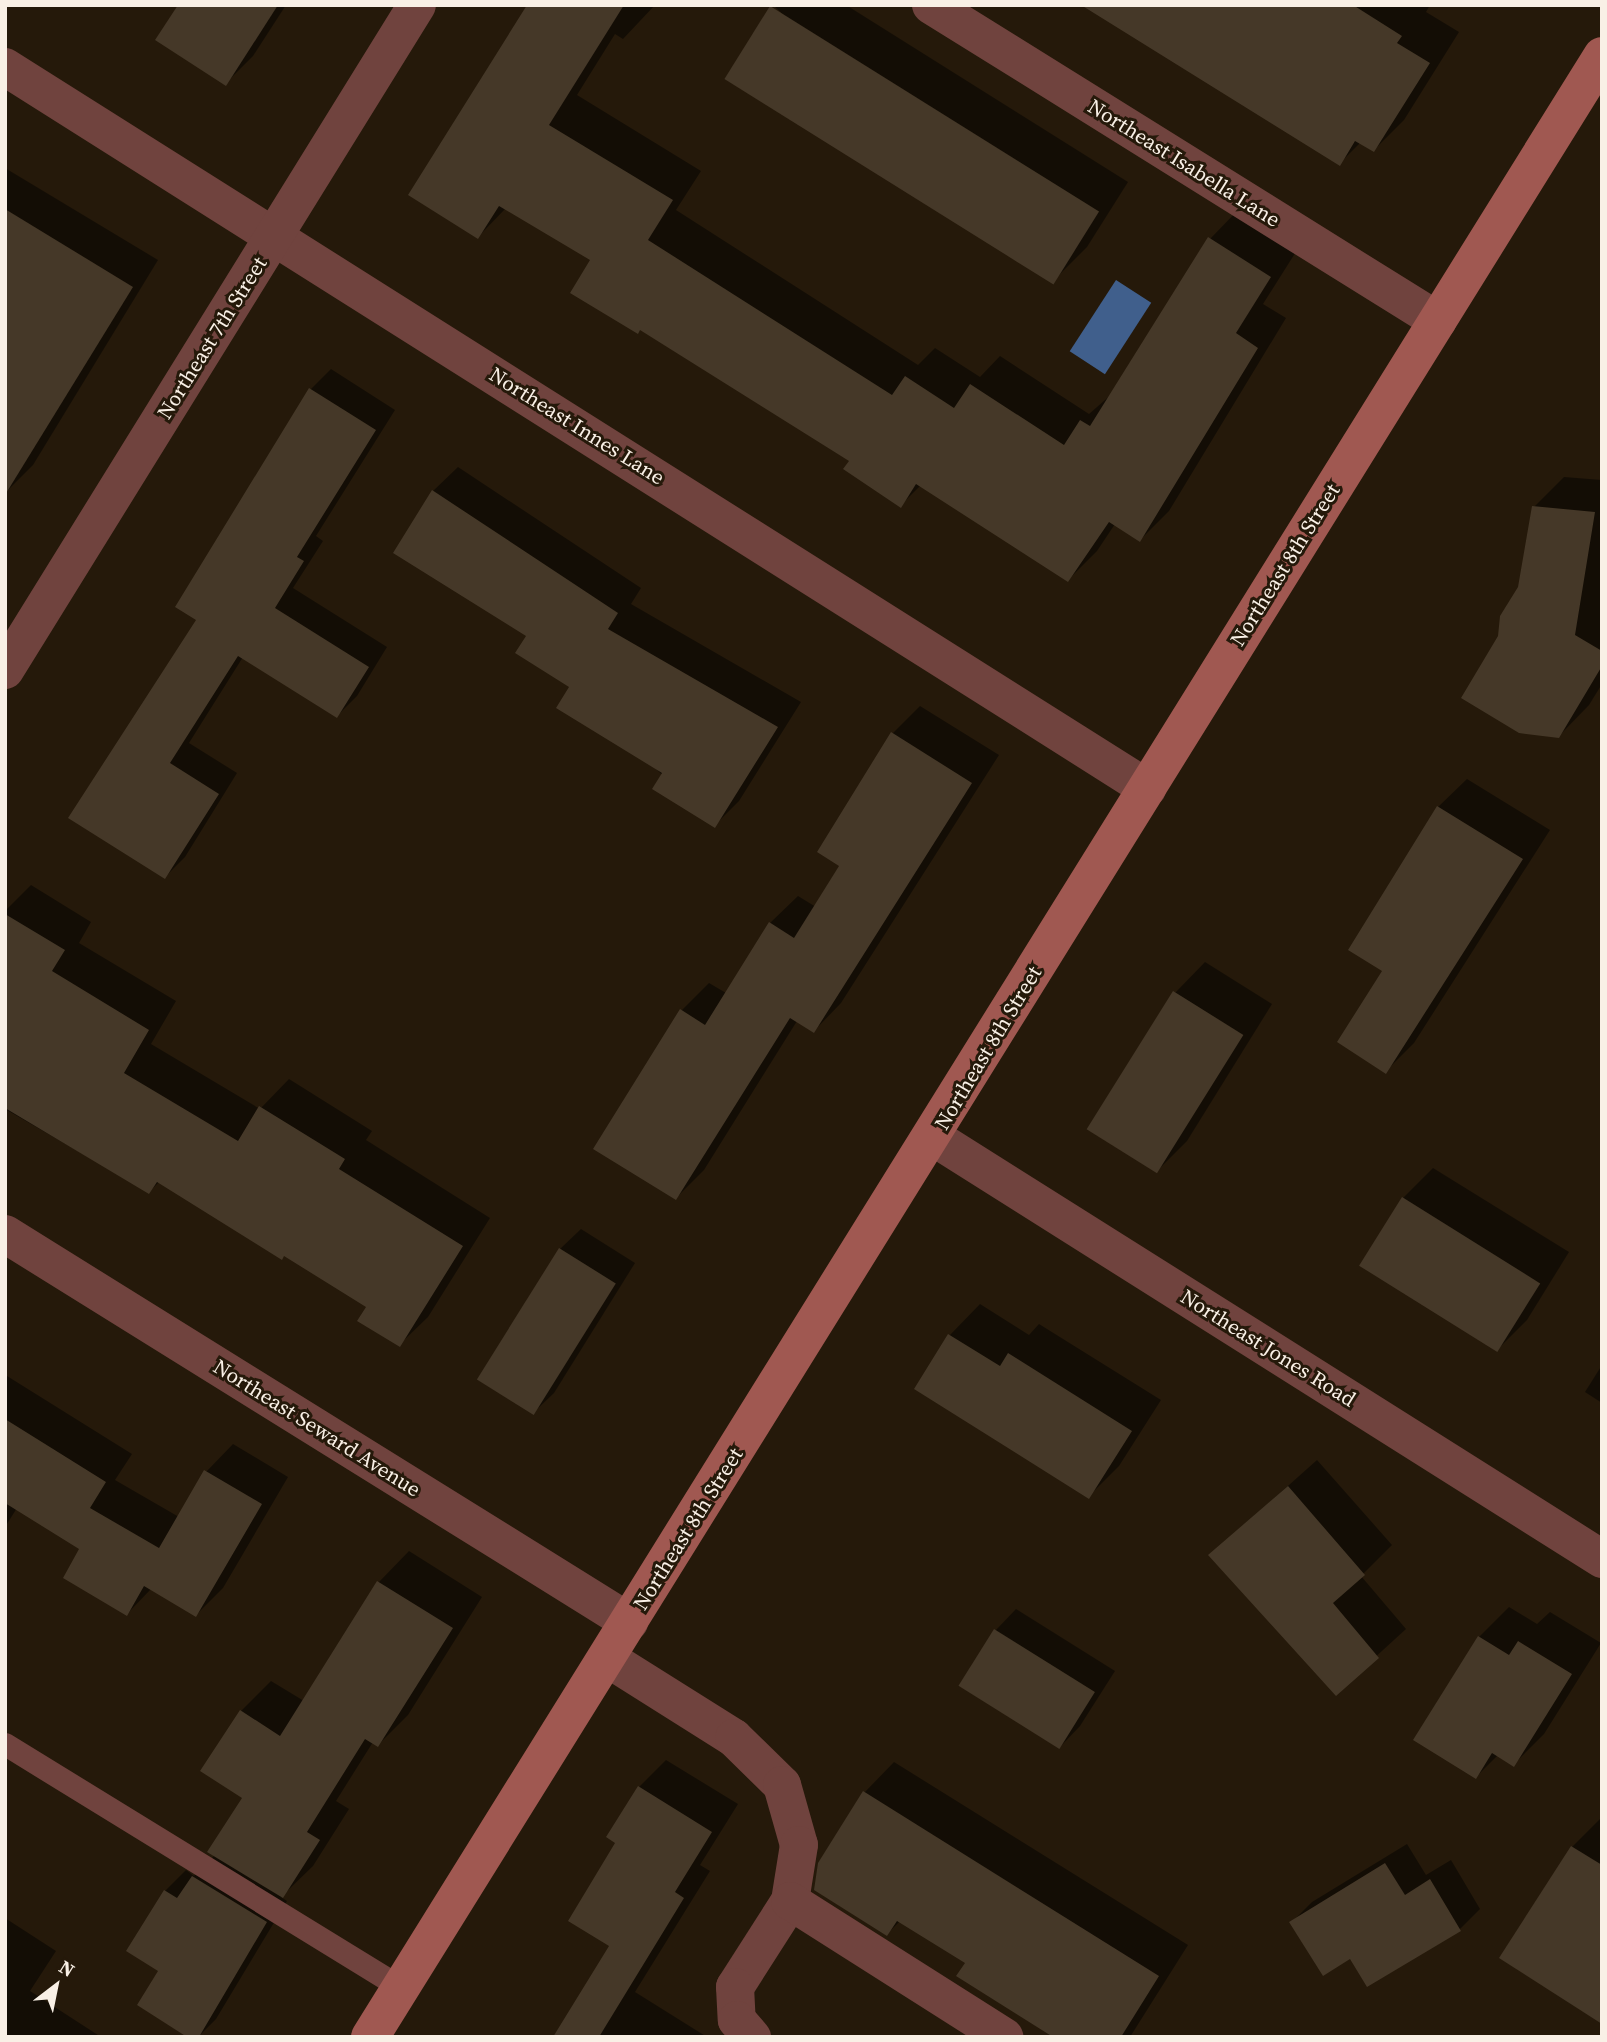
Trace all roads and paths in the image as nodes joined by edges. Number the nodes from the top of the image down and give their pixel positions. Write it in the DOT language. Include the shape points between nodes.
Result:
graph roads {
  1 [pos="417,5"];
  2 [pos="931,5"];
  3 [pos="1602,56"];
  4 [pos="5,67"];
  5 [pos="277,234"];
  6 [pos="1438,321"];
  7 [pos="5,670"];
  8 [pos="1147,788"];
  9 [pos="933,1137"];
  10 [pos="5,1234"];
  11 [pos="1602,1559"];
  12 [pos="629,1622"];
  13 [pos="607,1658"];
  14 [pos="5,1744"];
  15 [pos="790,1901"];
  16 [pos="400,1987"];
  17 [pos="370,2037"];
  18 [pos="752,2037"];
  19 [pos="1004,2037"];
  1 -- 5 [label="street, Northeast 7th Street"];
  2 -- 6 [label="street, Northeast Isabella Lane"];
  3 -- 6 [label="main road, Northeast 8th Street"];
  4 -- 5 [label="street, Northeast Innes Lane"];
  5 -- 7 [label="street, Northeast 7th Street"];
  5 -- 8 [label="street, Northeast Innes Lane"];
  6 -- 8 [label="main road, Northeast 8th Street"];
  8 -- 9 [label="main road, Northeast 8th Street"];
  9 -- 11 [label="street, Northeast Jones Road"];
  9 -- 12 [label="main road, Northeast 8th Street"];
  10 -- 12 [label="street, Northeast Seward Avenue"];
  12 -- 13 [label="main road, Northeast 8th Street"];
  13 -- 15 [label="street" via="734,1738 782,1785 799,1845"];
  13 -- 16 [label="main road, Northeast 8th Street"];
  14 -- 16 [label="lane"];
  15 -- 18 [label="street" via="735,1987 737,2020"];
  15 -- 19 [label="street"];
  16 -- 17 [label="main road, Northeast 8th Street"];
}
